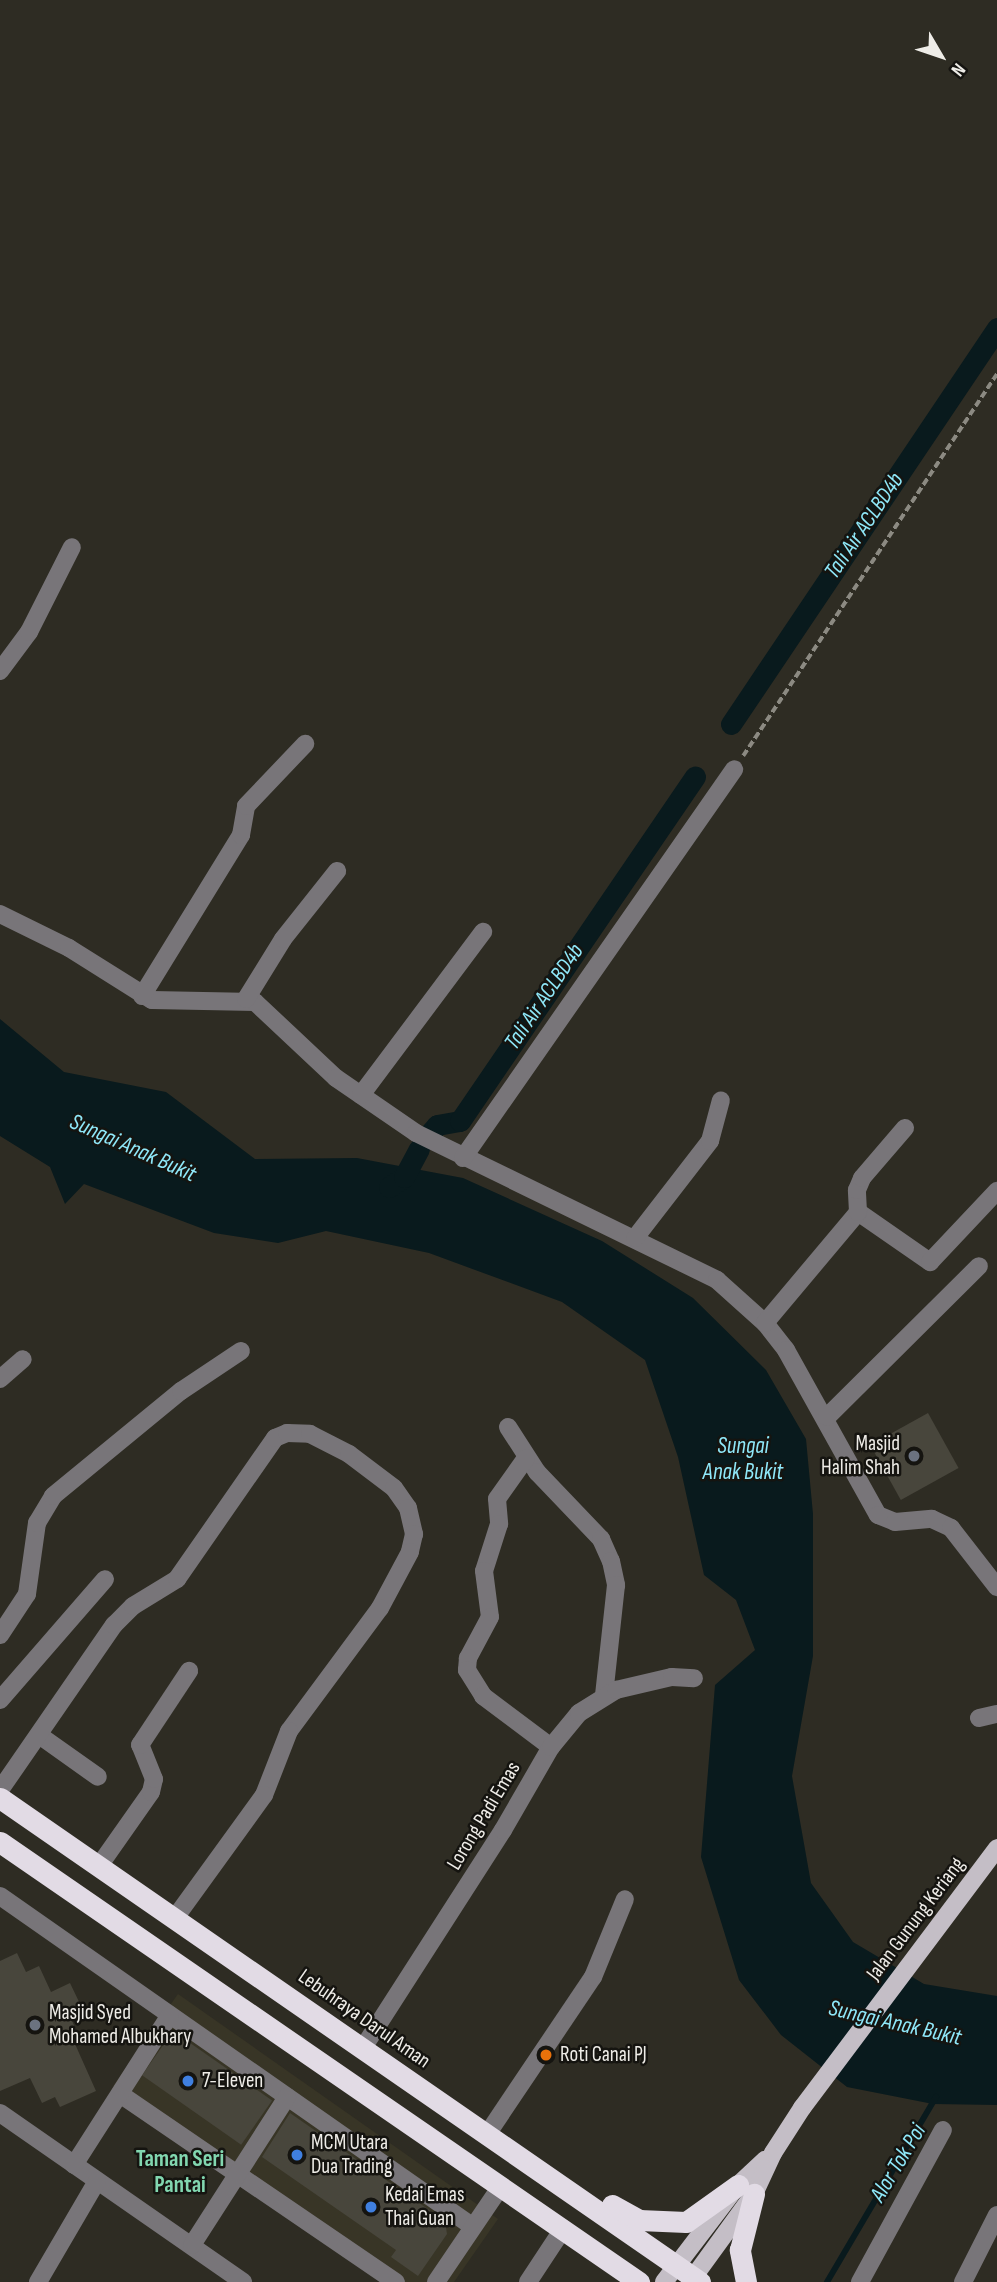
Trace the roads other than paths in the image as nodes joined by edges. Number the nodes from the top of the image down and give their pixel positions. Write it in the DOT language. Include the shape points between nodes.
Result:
graph roads {
  1 [pos="72,547"];
  2 [pos="0,671"];
  3 [pos="305,744"];
  4 [pos="734,769"];
  5 [pos="337,871"];
  6 [pos="0,914"];
  7 [pos="483,932"];
  8 [pos="142,996"];
  9 [pos="246,999"];
  10 [pos="361,1095"];
  11 [pos="721,1100"];
  12 [pos="905,1128"];
  13 [pos="463,1158"];
  14 [pos="997,1191"];
  15 [pos="858,1212"];
  16 [pos="635,1238"];
  17 [pos="979,1266"];
  18 [pos="765,1323"];
  19 [pos="241,1352"];
  20 [pos="23,1359"];
  21 [pos="0,1379"];
  22 [pos="827,1417"];
  23 [pos="508,1427"];
  24 [pos="526,1458"];
  25 [pos="105,1579"];
  26 [pos="997,1587"];
  27 [pos="0,1635"];
  28 [pos="189,1671"];
  29 [pos="694,1678"];
  30 [pos="604,1696"];
  31 [pos="0,1700"];
  32 [pos="997,1714"];
  33 [pos="979,1718"];
  34 [pos="39,1735"];
  35 [pos="551,1747"];
  36 [pos="98,1777"];
  37 [pos="0,1790"];
  38 [pos="0,1798"];
  39 [pos="997,1848"];
  40 [pos="3,1851"];
  41 [pos="99,1866"];
  42 [pos="0,1896"];
  43 [pos="625,1899"];
  44 [pos="175,1918"];
  45 [pos="170,2015"];
  46 [pos="363,2048"];
  47 [pos="120,2094"];
  48 [pos="287,2097"];
  49 [pos="0,2113"];
  50 [pos="943,2130"];
  51 [pos="488,2133"];
  52 [pos="74,2165"];
  53 [pos="240,2172"];
  54 [pos="97,2181"];
  55 [pos="562,2185"];
  56 [pos="501,2186"];
  57 [pos="746,2190"];
  58 [pos="997,2215"];
  59 [pos="472,2226"];
  60 [pos="563,2229"];
  61 [pos="192,2245"];
  62 [pos="685,2278"];
  63 [pos="38,2282"];
  64 [pos="243,2282"];
  65 [pos="396,2282"];
  66 [pos="436,2282"];
  67 [pos="528,2282"];
  68 [pos="639,2282"];
  69 [pos="746,2282"];
  70 [pos="860,2282"];
  71 [pos="962,2282"];
  1 -- 2 [label="street" via="29,632"];
  3 -- 8 [label="street" via="246,806 241,835"];
  4 -- 13 [label="street"];
  5 -- 9 [label="street" via="283,939"];
  6 -- 8 [label="street" via="69,948"];
  7 -- 10 [label="street"];
  8 -- 9 [label="street" via="152,1000"];
  9 -- 10 [label="street"];
  10 -- 13 [label="street"];
  11 -- 16 [label="street" via="710,1141"];
  12 -- 15 [label="street" via="862,1178"];
  13 -- 16 [label="street"];
  14 -- 15 [label="street" via="930,1262"];
  15 -- 18 [label="street"];
  16 -- 18 [label="street" via="716,1280"];
  17 -- 22 [label="street"];
  18 -- 22 [label="street"];
  19 -- 27 [label="street" via="170,1400 53,1496 37,1523 27,1594"];
  20 -- 21 [label="street"];
  22 -- 26 [label="street" via="878,1515 895,1522 932,1519 951,1528"];
  23 -- 24 [label="street"];
  24 -- 30 [label="street" via="585,1519 611,1561 616,1585"];
  24 -- 35 [label="street" via="498,1499 499,1524 484,1572 490,1617 468,1658 467,1670 483,1696"];
  25 -- 31 [label="street"];
  28 -- 41 [label="street" via="141,1745 154,1779 151,1792"];
  29 -- 30 [label="street, Lorong Padi Emas" via="672,1678"];
  30 -- 35 [label="street, Lorong Padi Emas" via="579,1713"];
  32 -- 33 [label="street"];
  34 -- 36 [label="street"];
  34 -- 37 [label="street"];
  34 -- 44 [label="street" via="124,1614 177,1579 275,1438 287,1433 310,1434 349,1454 394,1488 408,1508 414,1534 401,1575 289,1731 264,1795"];
  35 -- 46 [label="street, Lorong Padi Emas"];
  38 -- 41 [label="highway, Lebuhraya Darul Aman"];
  39 -- 57 [label="main road, Jalan Gunung Keriang"];
  40 -- 56 [label="highway"];
  41 -- 44 [label="highway, Lebuhraya Darul Aman"];
  42 -- 45 [label="street"];
  43 -- 51 [label="street" via="593,1977"];
  44 -- 46 [label="highway, Lebuhraya Darul Aman"];
  45 -- 47 [label="street"];
  45 -- 48 [label="street"];
  46 -- 51 [label="highway, Lebuhraya Darul Aman"];
  47 -- 52 [label="street"];
  47 -- 53 [label="street"];
  48 -- 53 [label="street"];
  48 -- 59 [label="street"];
  49 -- 52 [label="street"];
  50 -- 70 [label="street"];
  51 -- 55 [label="highway, Lebuhraya Darul Aman"];
  52 -- 54 [label="street"];
  53 -- 61 [label="street"];
  53 -- 65 [label="street"];
  54 -- 61 [label="street"];
  54 -- 63 [label="street"];
  55 -- 57 [label="highway" via="639,2221 661,2224 687,2221"];
  55 -- 62 [label="highway, Lebuhraya Darul Aman"];
  56 -- 59 [label="street"];
  56 -- 60 [label="highway"];
  57 -- 62 [label="main road, Jalan Gunung Keriang"];
  57 -- 69 [label="highway" via="740,2250"];
  58 -- 71 [label="street"];
  59 -- 66 [label="street"];
  60 -- 67 [label="street"];
  60 -- 68 [label="highway"];
  61 -- 64 [label="street"];
}
